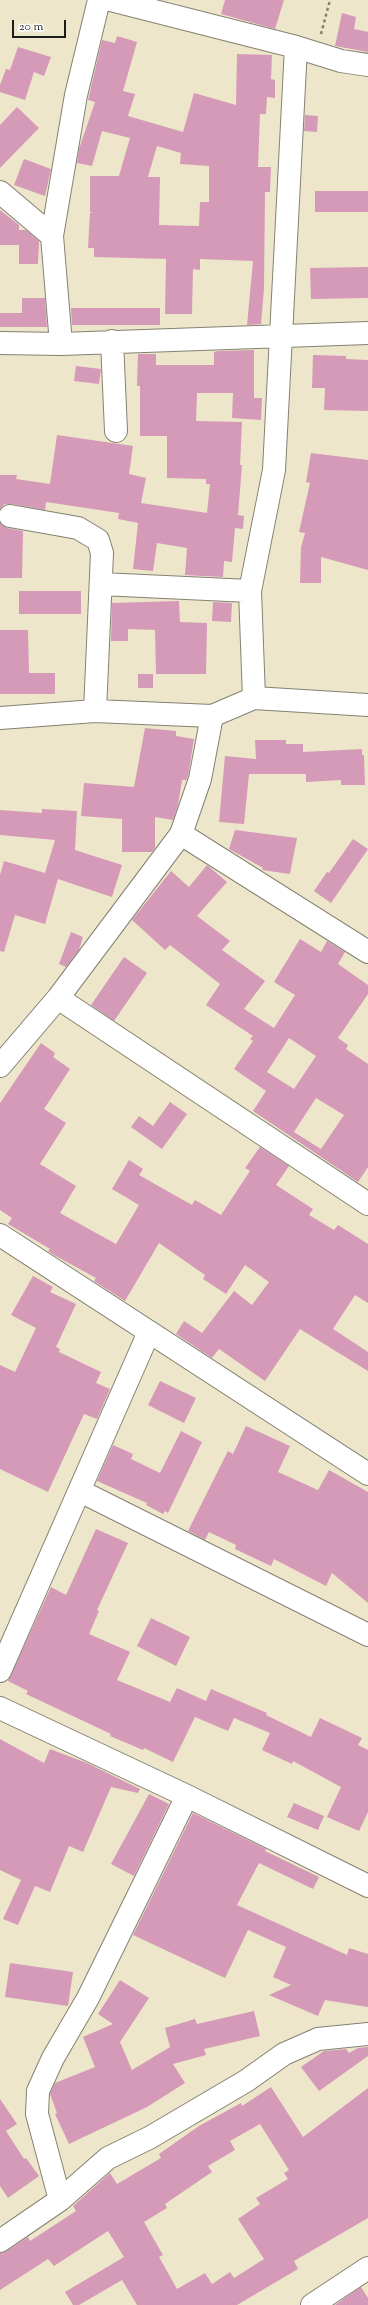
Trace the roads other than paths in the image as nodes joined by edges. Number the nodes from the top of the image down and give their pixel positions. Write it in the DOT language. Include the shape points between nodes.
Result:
graph roads {
  1 [pos="99,0"];
  2 [pos="111,0"];
  3 [pos="306,50"];
  4 [pos="368,65"];
  5 [pos="0,192"];
  6 [pos="52,236"];
  7 [pos="368,333"];
  8 [pos="282,335"];
  9 [pos="112,341"];
  10 [pos="0,343"];
  11 [pos="61,344"];
  12 [pos="116,431"];
  13 [pos="10,516"];
  14 [pos="101,584"];
  15 [pos="250,590"];
  16 [pos="254,698"];
  17 [pos="368,705"];
  18 [pos="95,711"];
  19 [pos="212,716"];
  20 [pos="0,718"];
  21 [pos="181,834"];
  22 [pos="368,952"];
  23 [pos="58,998"];
  24 [pos="0,1066"];
  25 [pos="368,1204"];
  26 [pos="0,1235"];
  27 [pos="149,1332"];
  28 [pos="368,1474"];
  29 [pos="80,1491"];
  30 [pos="368,1635"];
  31 [pos="0,1671"];
  32 [pos="0,1708"];
  33 [pos="187,1796"];
  34 [pos="368,1886"];
  35 [pos="368,2034"];
  36 [pos="60,2200"];
  37 [pos="0,2241"];
  38 [pos="368,2268"];
  39 [pos="312,2305"];
  1 -- 6 [label="street" via="76,95"];
  2 -- 3 [label="street"];
  3 -- 4 [label="street" via="341,61"];
  3 -- 8 [label="street"];
  5 -- 6 [label="street"];
  6 -- 11 [label="street"];
  7 -- 8 [label="street"];
  8 -- 9 [label="street"];
  8 -- 15 [label="street" via="274,470"];
  9 -- 11 [label="street"];
  9 -- 12 [label="street"];
  10 -- 11 [label="street"];
  13 -- 14 [label="street" via="78,528 98,540 102,554"];
  14 -- 15 [label="street"];
  14 -- 18 [label="street"];
  15 -- 16 [label="street"];
  16 -- 17 [label="street"];
  16 -- 19 [label="street"];
  18 -- 19 [label="street"];
  18 -- 20 [label="street"];
  19 -- 21 [label="street" via="200,780"];
  21 -- 22 [label="street"];
  21 -- 23 [label="street"];
  23 -- 24 [label="street"];
  23 -- 25 [label="street"];
  26 -- 27 [label="street"];
  27 -- 28 [label="street"];
  27 -- 29 [label="street"];
  29 -- 30 [label="street"];
  29 -- 31 [label="street"];
  32 -- 33 [label="street"];
  33 -- 34 [label="street"];
  33 -- 36 [label="street" via="88,1998 53,2058 38,2091 37,2114"];
  35 -- 36 [label="street" via="318,2039 284,2054 246,2081 149,2138 108,2158"];
  36 -- 37 [label="street"];
  38 -- 39 [label="street"];
}
